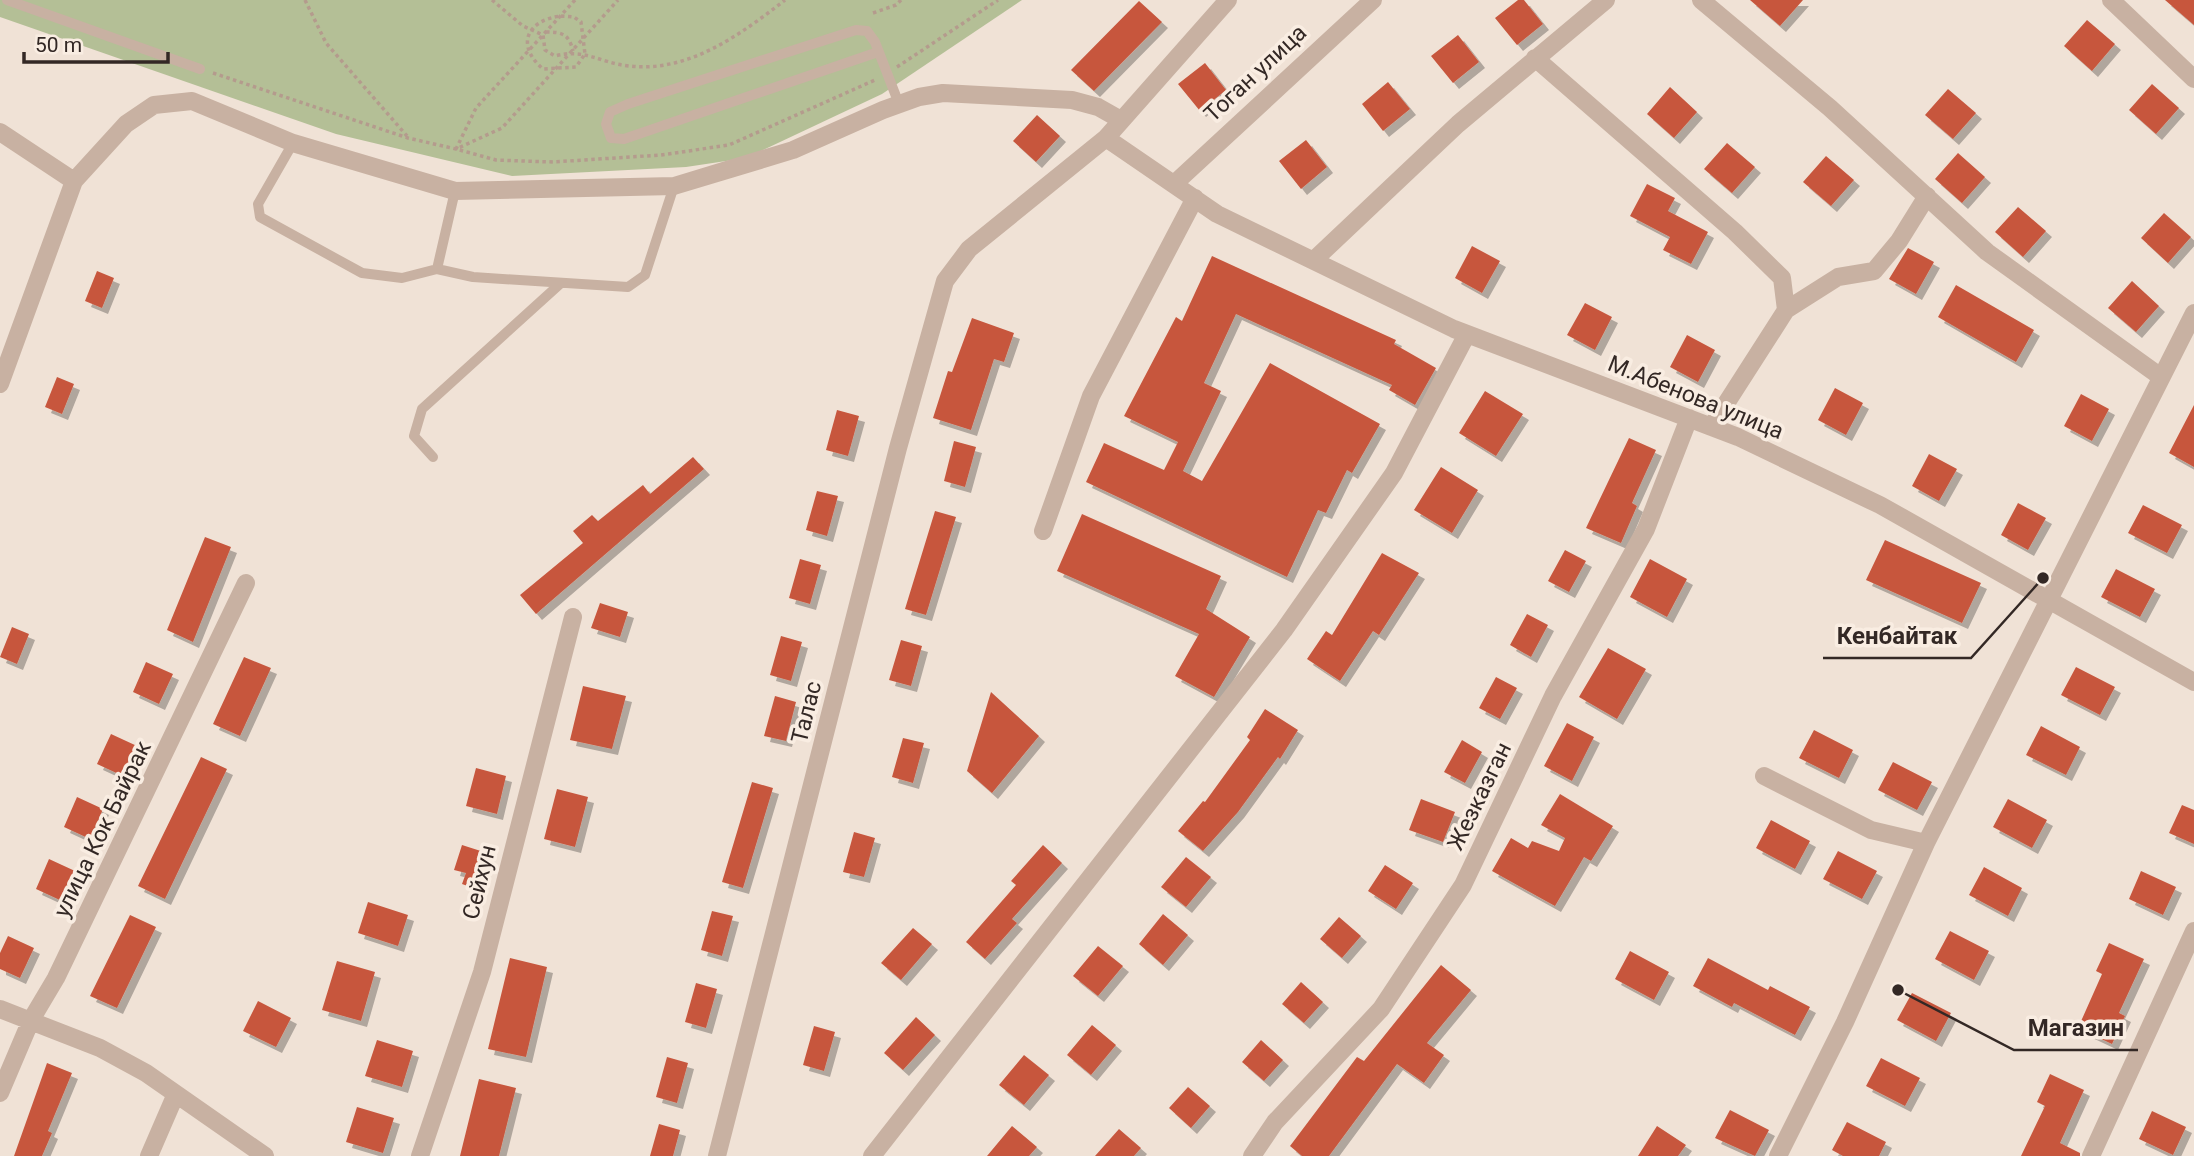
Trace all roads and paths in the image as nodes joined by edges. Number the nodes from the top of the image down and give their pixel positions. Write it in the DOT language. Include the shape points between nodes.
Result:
graph roads {
  1 [pos="7,0"];
  2 [pos="305,0"];
  3 [pos="492,0"];
  4 [pos="618,0"];
  5 [pos="785,0"];
  6 [pos="901,0"];
  7 [pos="998,0"];
  8 [pos="1228,0"];
  9 [pos="1373,0"];
  10 [pos="1606,0"];
  11 [pos="1701,0"];
  12 [pos="2110,0"];
  13 [pos="873,13"];
  14 [pos="530,29"];
  15 [pos="546,32"];
  16 [pos="585,38"];
  17 [pos="573,51"];
  18 [pos="878,52"];
  19 [pos="586,54"];
  20 [pos="1535,58"];
  21 [pos="200,69"];
  22 [pos="556,69"];
  23 [pos="887,74"];
  24 [pos="2194,79"];
  25 [pos="899,104"];
  26 [pos="1121,120"];
  27 [pos="0,132"];
  28 [pos="408,138"];
  29 [pos="1106,138"];
  30 [pos="293,143"];
  31 [pos="74,181"];
  32 [pos="1174,184"];
  33 [pos="674,186"];
  34 [pos="455,191"];
  35 [pos="1927,197"];
  36 [pos="1195,198"];
  37 [pos="1315,259"];
  38 [pos="437,269"];
  39 [pos="561,282"];
  40 [pos="1786,310"];
  41 [pos="2194,313"];
  42 [pos="1467,334"];
  43 [pos="2161,377"];
  44 [pos="0,384"];
  45 [pos="1689,418"];
  46 [pos="1710,427"];
  47 [pos="433,457"];
  48 [pos="1044,531"];
  49 [pos="246,583"];
  50 [pos="2049,599"];
  51 [pos="573,617"];
  52 [pos="2194,682"];
  53 [pos="1764,776"];
  54 [pos="1926,843"];
  55 [pos="2194,931"];
  56 [pos="0,1009"];
  57 [pos="31,1020"];
  58 [pos="0,1093"];
  59 [pos="175,1096"];
  60 [pos="149,1156"];
  61 [pos="265,1156"];
  62 [pos="421,1156"];
  63 [pos="717,1156"];
  64 [pos="872,1156"];
  65 [pos="1252,1156"];
  66 [pos="1778,1156"];
  67 [pos="2091,1156"];
  1 -- 21 [label="lane"];
  2 -- 28 [label="path" via="326,43"];
  3 -- 14 [label="path"];
  4 -- 16 [label="path"];
  5 -- 19 [label="path" via="719,46 671,66 628,66"];
  6 -- 13 [label="path"];
  7 -- 23 [label="path"];
  8 -- 26 [label="street"];
  9 -- 32 [label="street, Тоган улица"];
  10 -- 20 [label="street"];
  11 -- 35 [label="street"];
  12 -- 24 [label="street"];
  14 -- 16 [label="path" via="544,18 574,17 581,22"];
  14 -- 17 [label="path" via="543,35 545,50 555,56"];
  14 -- 22 [label="path" via="527,42 534,61 543,69"];
  15 -- 17 [label="path" via="562,32 571,40"];
  16 -- 17 [label="path"];
  16 -- 19 [label="path"];
  17 -- 19 [label="path"];
  17 -- 22 [label="path"];
  18 -- 18 [label="lane" via="867,31 856,30 628,104 610,112 606,124 611,138 624,139"];
  18 -- 23 [label="lane"];
  19 -- 22 [label="path" via="576,67"];
  20 -- 37 [label="street"];
  20 -- 40 [label="street" via="1782,278"];
  21 -- 28 [label="path"];
  22 -- 28 [label="path" via="502,128 456,149"];
  23 -- 25 [label="lane"];
  25 -- 26 [label="street" via="943,93 1023,96 1072,100"];
  25 -- 33 [label="street" via="793,150"];
  26 -- 29 [label="street"];
  27 -- 31 [label="street"];
  29 -- 32 [label="street, М.Абенова улица"];
  29 -- 63 [label="street, Талас" via="969,249 945,281"];
  30 -- 31 [label="street" via="192,101 154,105 126,124"];
  30 -- 34 [label="street"];
  30 -- 38 [label="lane" via="258,204 260,217 362,273 402,278"];
  31 -- 44 [label="street"];
  32 -- 36 [label="street, М.Абенова улица"];
  33 -- 34 [label="street"];
  33 -- 39 [label="lane" via="645,275 628,287"];
  34 -- 38 [label="lane"];
  35 -- 40 [label="street" via="1874,271 1838,277"];
  35 -- 43 [label="street" via="1987,252"];
  36 -- 37 [label="street, М.Абенова улица" via="1217,214"];
  36 -- 48 [label="street" via="1091,396"];
  37 -- 42 [label="street, М.Абенова улица"];
  38 -- 39 [label="lane" via="473,277"];
  39 -- 47 [label="lane" via="422,409 414,436"];
  40 -- 46 [label="street"];
  41 -- 43 [label="street"];
  42 -- 45 [label="street, М.Абенова улица"];
  42 -- 64 [label="street" via="1394,473 1284,630"];
  43 -- 50 [label="street"];
  45 -- 46 [label="street, М.Абенова улица"];
  45 -- 65 [label="street, Жезказган" via="1646,529 1553,696 1463,885 1381,1009 1275,1122"];
  46 -- 50 [label="street, М.Абенова улица" via="1880,506"];
  49 -- 57 [label="street, улица Кок Байрак" via="57,978"];
  50 -- 52 [label="street, М.Абенова улица"];
  50 -- 54 [label="street"];
  51 -- 62 [label="street, Сейхун" via="482,972"];
  53 -- 54 [label="street" via="1871,830"];
  54 -- 66 [label="street"];
  55 -- 67 [label="street"];
  56 -- 57 [label="street"];
  57 -- 58 [label="street, улица Кок Байрак"];
  57 -- 59 [label="street" via="100,1048 146,1073"];
  59 -- 60 [label="street"];
  59 -- 61 [label="street"];
}
